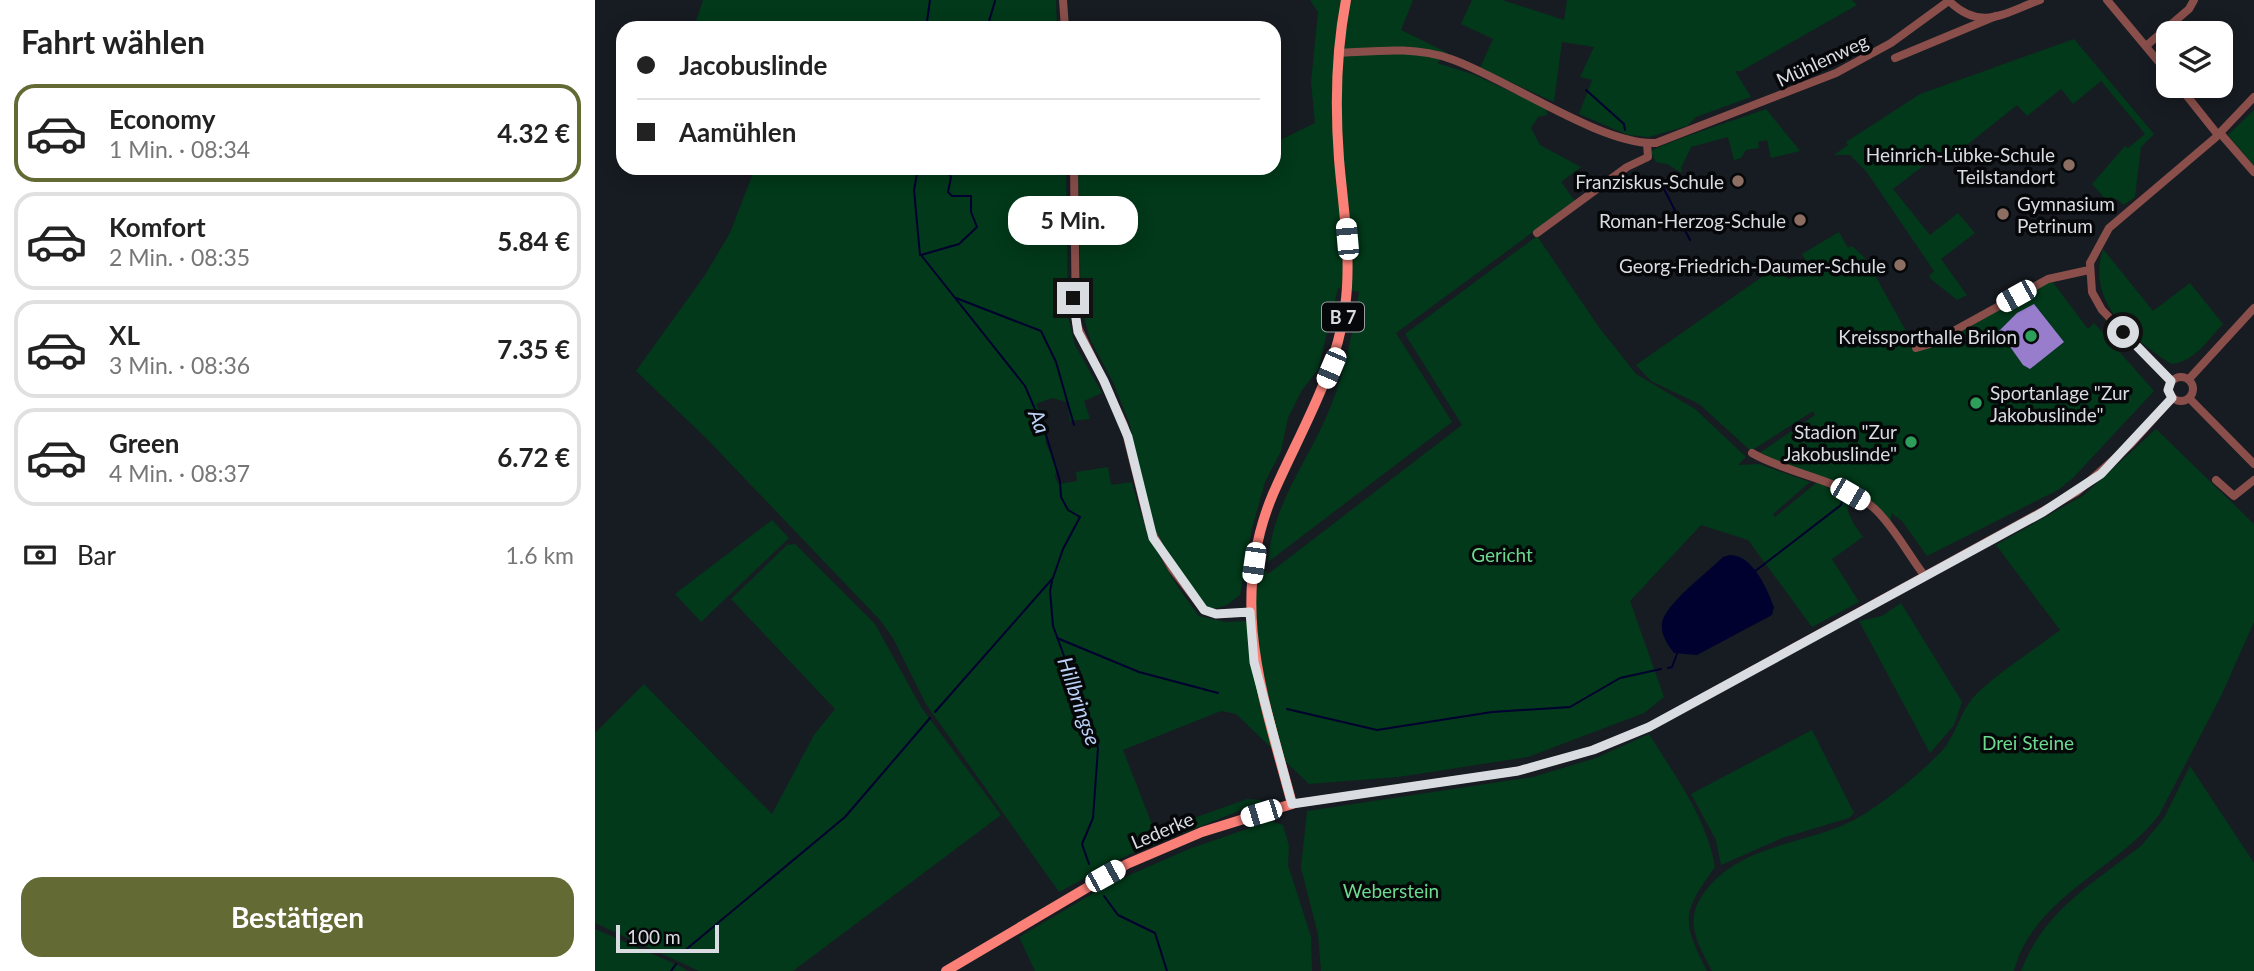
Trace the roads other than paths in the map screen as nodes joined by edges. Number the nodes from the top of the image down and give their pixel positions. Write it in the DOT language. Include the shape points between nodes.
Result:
graph roads {
  1 [pos="1063,0"];
  2 [pos="1346,0"];
  3 [pos="1949,0"];
  4 [pos="2040,0"];
  5 [pos="2107,0"];
  6 [pos="2194,0"];
  7 [pos="1996,16"];
  8 [pos="1064,21"];
  9 [pos="2146,46"];
  10 [pos="1339,53"];
  11 [pos="1895,58"];
  12 [pos="2156,58"];
  13 [pos="2254,97"];
  14 [pos="2189,98"];
  15 [pos="2219,134"];
  16 [pos="1647,143"];
  17 [pos="2254,172"];
  18 [pos="1074,175"];
  19 [pos="1537,233"];
  20 [pos="2089,270"];
  21 [pos="2254,307"];
  22 [pos="1916,348"];
  23 [pos="2189,379"];
  24 [pos="2171,381"];
  25 [pos="2172,398"];
  26 [pos="2189,398"];
  27 [pos="1752,453"];
  28 [pos="2254,464"];
  29 [pos="2216,480"];
  30 [pos="2254,480"];
  31 [pos="1924,575"];
  32 [pos="1250,612"];
  33 [pos="1292,804"];
  34 [pos="946,971"];
  1 -- 8 [label="street"];
  2 -- 10 [label="main road, B 7"];
  3 -- 7 [label="street, Mühlenweg" via="1970,17"];
  3 -- 16 [label="street, Mühlenweg" via="1891,43 1836,74 1667,140"];
  4 -- 7 [label="street, Mühlenweg"];
  5 -- 9 [label="street"];
  6 -- 9 [label="street"];
  7 -- 11 [label="street, Mühlenweg"];
  9 -- 12 [label="street"];
  10 -- 16 [label="street" via="1409,50 1432,54 1495,78 1597,128"];
  10 -- 32 [label="main road, B 7" via="1336,111 1347,239 1345,306 1331,368 1260,533"];
  13 -- 15 [label="street"];
  14 -- 15 [label="street"];
  15 -- 17 [label="street"];
  15 -- 20 [label="street" via="2109,228"];
  16 -- 19 [label="street" via="1648,157 1627,167"];
  18 -- 32 [label="street" via="1076,323 1128,437 1150,529 1172,569 1204,610"];
  20 -- 22 [label="street" via="2048,279"];
  20 -- 24 [label="street" via="2092,292 2102,310"];
  21 -- 23 [label="street"];
  23 -- 24 [label="street"];
  23 -- 26 [label="street" via="2193,389"];
  24 -- 25 [label="street" via="2168,390"];
  25 -- 26 [label="street"];
  25 -- 31 [label="street" via="2087,485"];
  26 -- 28 [label="street"];
  27 -- 31 [label="street" via="1836,487 1873,508"];
  29 -- 30 [label="street" via="2234,496"];
  31 -- 33 [label="street" via="1649,727 1593,750 1518,771"];
  32 -- 33 [label="main road, B 7" via="1254,662"];
  33 -- 34 [label="main road, Lederke" via="1202,832 1127,864"];
}
